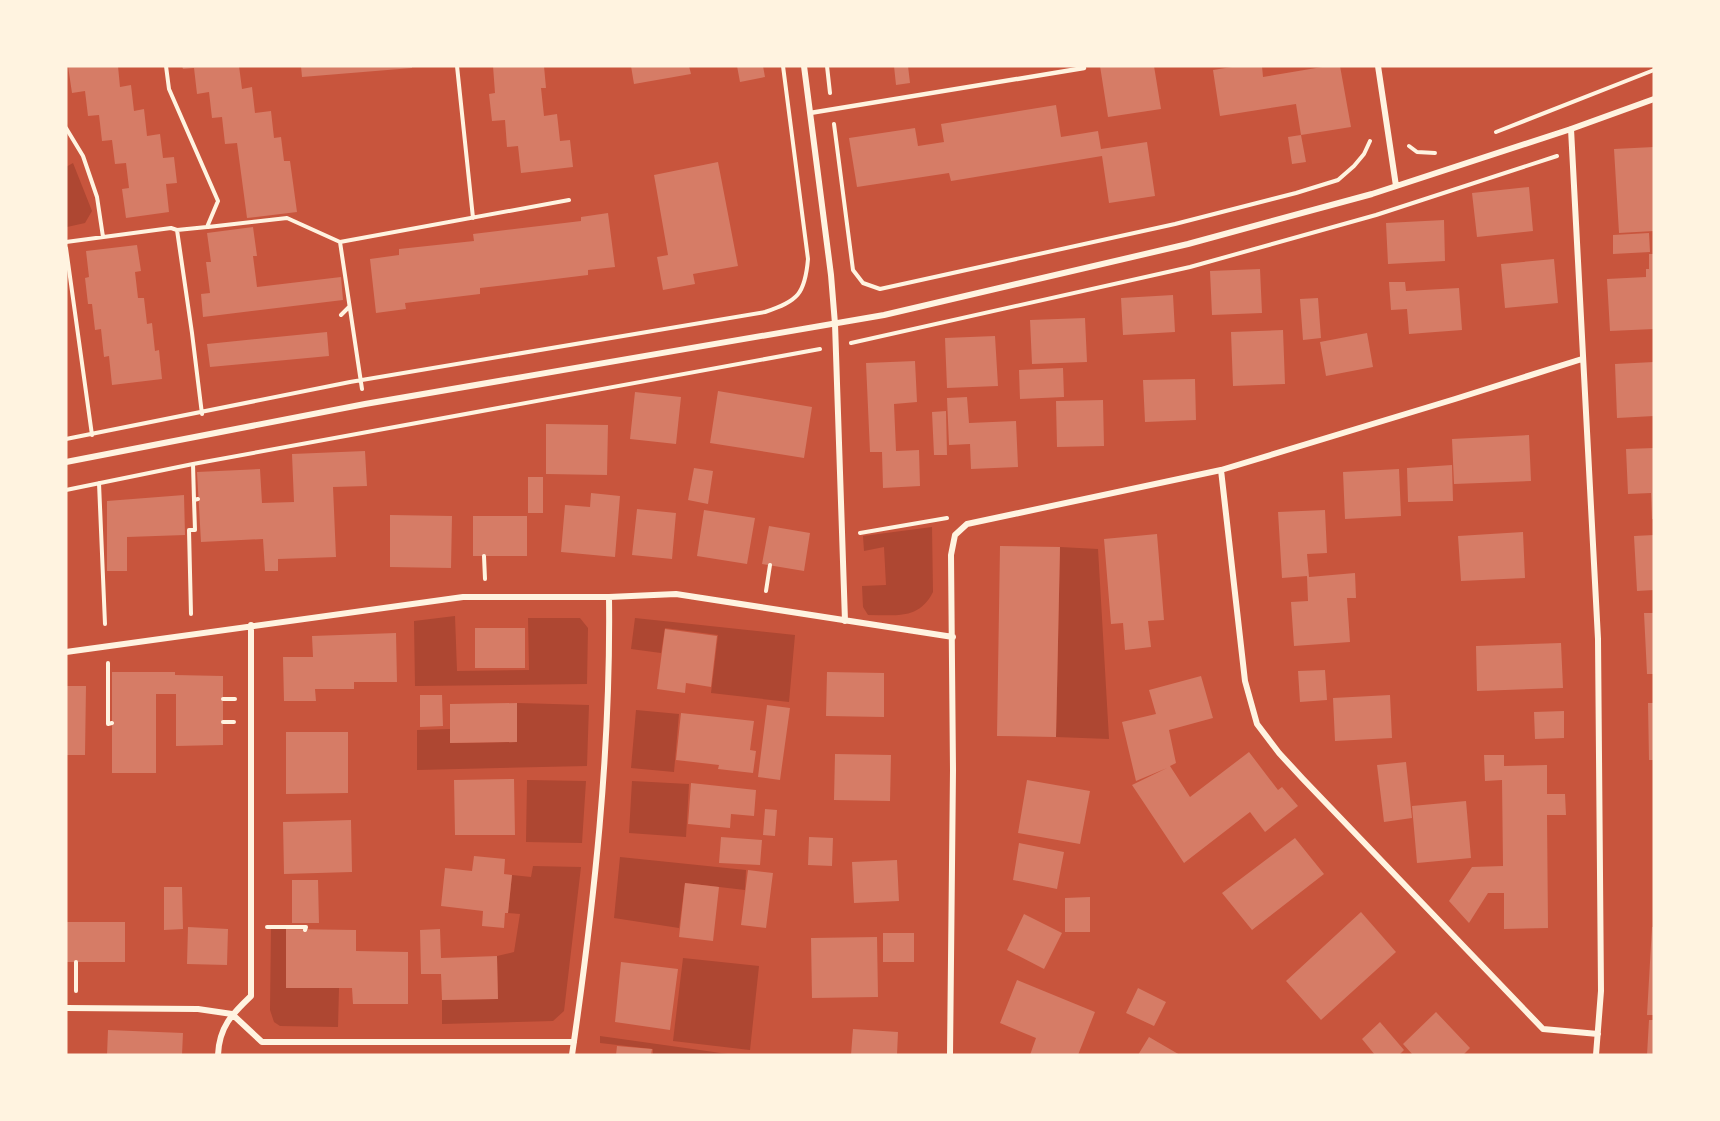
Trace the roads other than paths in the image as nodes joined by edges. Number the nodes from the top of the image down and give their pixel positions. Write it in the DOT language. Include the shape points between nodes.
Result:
graph roads {
  1 [pos="804,66"];
  2 [pos="1378,66"];
  3 [pos="1084,68"];
  4 [pos="1654,99"];
  5 [pos="810,113"];
  6 [pos="1571,129"];
  7 [pos="1396,186"];
  8 [pos="835,324"];
  9 [pos="1582,358"];
  10 [pos="66,462"];
  11 [pos="1221,470"];
  12 [pos="609,597"];
  13 [pos="845,621"];
  14 [pos="251,625"];
  15 [pos="952,637"];
  16 [pos="66,651"];
  17 [pos="66,1008"];
  18 [pos="232,1014"];
  19 [pos="1598,1034"];
  20 [pos="574,1042"];
  21 [pos="218,1055"];
  22 [pos="573,1055"];
  23 [pos="950,1055"];
  24 [pos="1596,1055"];
  1 -- 5 [label="street"];
  2 -- 7 [label="street"];
  3 -- 5 [label="lane"];
  4 -- 6 [label="street"];
  5 -- 8 [label="street"];
  6 -- 7 [label="street"];
  6 -- 9 [label="street"];
  7 -- 8 [label="street" via="1188,244"];
  8 -- 10 [label="street" via="365,404"];
  8 -- 13 [label="street"];
  9 -- 11 [label="street"];
  9 -- 19 [label="street" via="1598,639"];
  11 -- 15 [label="street" via="967,524 955,535 951,555"];
  11 -- 19 [label="street" via="1245,681 1257,724 1303,779 1543,1029"];
  12 -- 13 [label="street" via="676,594"];
  12 -- 14 [label="street" via="463,597"];
  12 -- 20 [label="street" via="608,698 599,841"];
  13 -- 15 [label="street"];
  14 -- 16 [label="street"];
  14 -- 18 [label="street" via="251,996"];
  15 -- 23 [label="street"];
  17 -- 18 [label="street" via="198,1009"];
  18 -- 20 [label="street" via="262,1042"];
  18 -- 21 [label="street" via="219,1038"];
  19 -- 24 [label="street"];
  20 -- 22 [label="street"];
}
